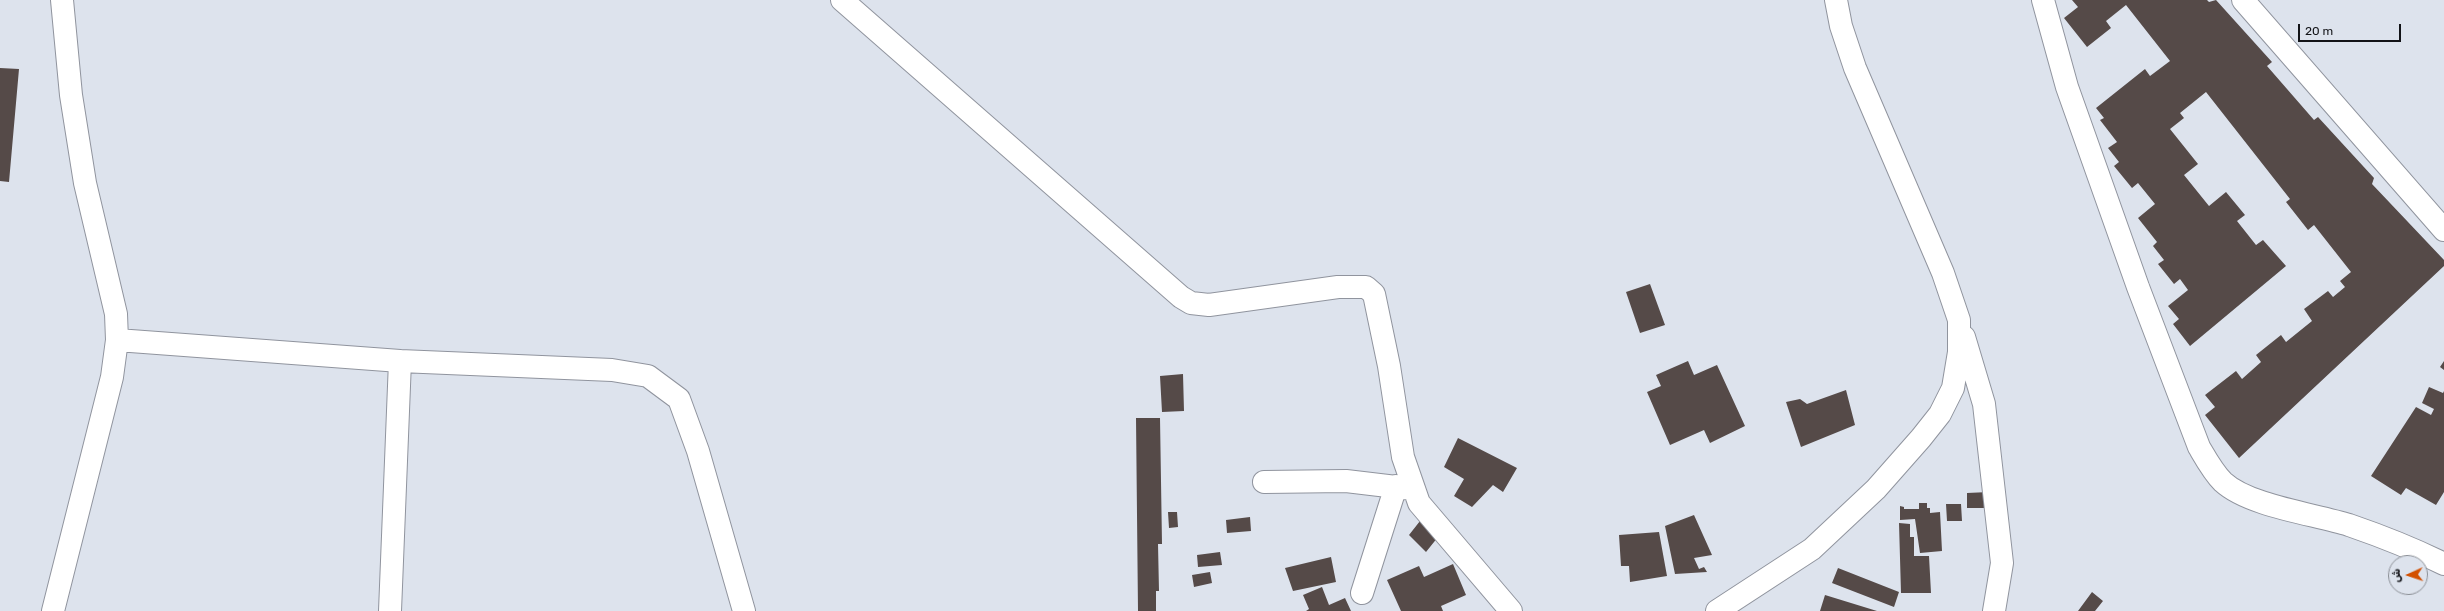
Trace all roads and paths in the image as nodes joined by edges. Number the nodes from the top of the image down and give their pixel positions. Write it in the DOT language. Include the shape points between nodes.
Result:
graph roads {
  1 [pos="62,0"];
  2 [pos="842,0"];
  3 [pos="1836,0"];
  4 [pos="2043,0"];
  5 [pos="2243,0"];
  6 [pos="2444,230"];
  7 [pos="1959,320"];
  8 [pos="117,340"];
  9 [pos="400,361"];
  10 [pos="1264,482"];
  11 [pos="1405,488"];
  12 [pos="2444,564"];
  13 [pos="1362,592"];
  14 [pos="53,611"];
  15 [pos="390,611"];
  16 [pos="744,611"];
  17 [pos="1511,611"];
  18 [pos="1717,611"];
  19 [pos="1994,611"];
  1 -- 8 [label="street" via="71,95 84,175 116,314"];
  2 -- 11 [label="street" via="1181,298 1191,303 1208,305 1298,291 1366,287 1374,294 1389,366 1403,457"];
  3 -- 7 [label="street" via="1841,26 1856,68 1943,273"];
  4 -- 12 [label="street" via="2067,87 2138,287 2199,447 2213,470 2224,482 2244,495 2349,525"];
  5 -- 6 [label="street"];
  7 -- 18 [label="street" via="1959,352 1953,388 1940,414 1921,438 1876,489 1812,549"];
  7 -- 19 [label="street" via="1985,412 2002,563"];
  8 -- 9 [label="street"];
  8 -- 14 [label="street" via="112,377"];
  9 -- 15 [label="street"];
  9 -- 16 [label="street" via="612,370 648,376 679,399 698,451"];
  10 -- 11 [label="street" via="1346,481"];
  11 -- 13 [label="street"];
  11 -- 17 [label="street"];
}
